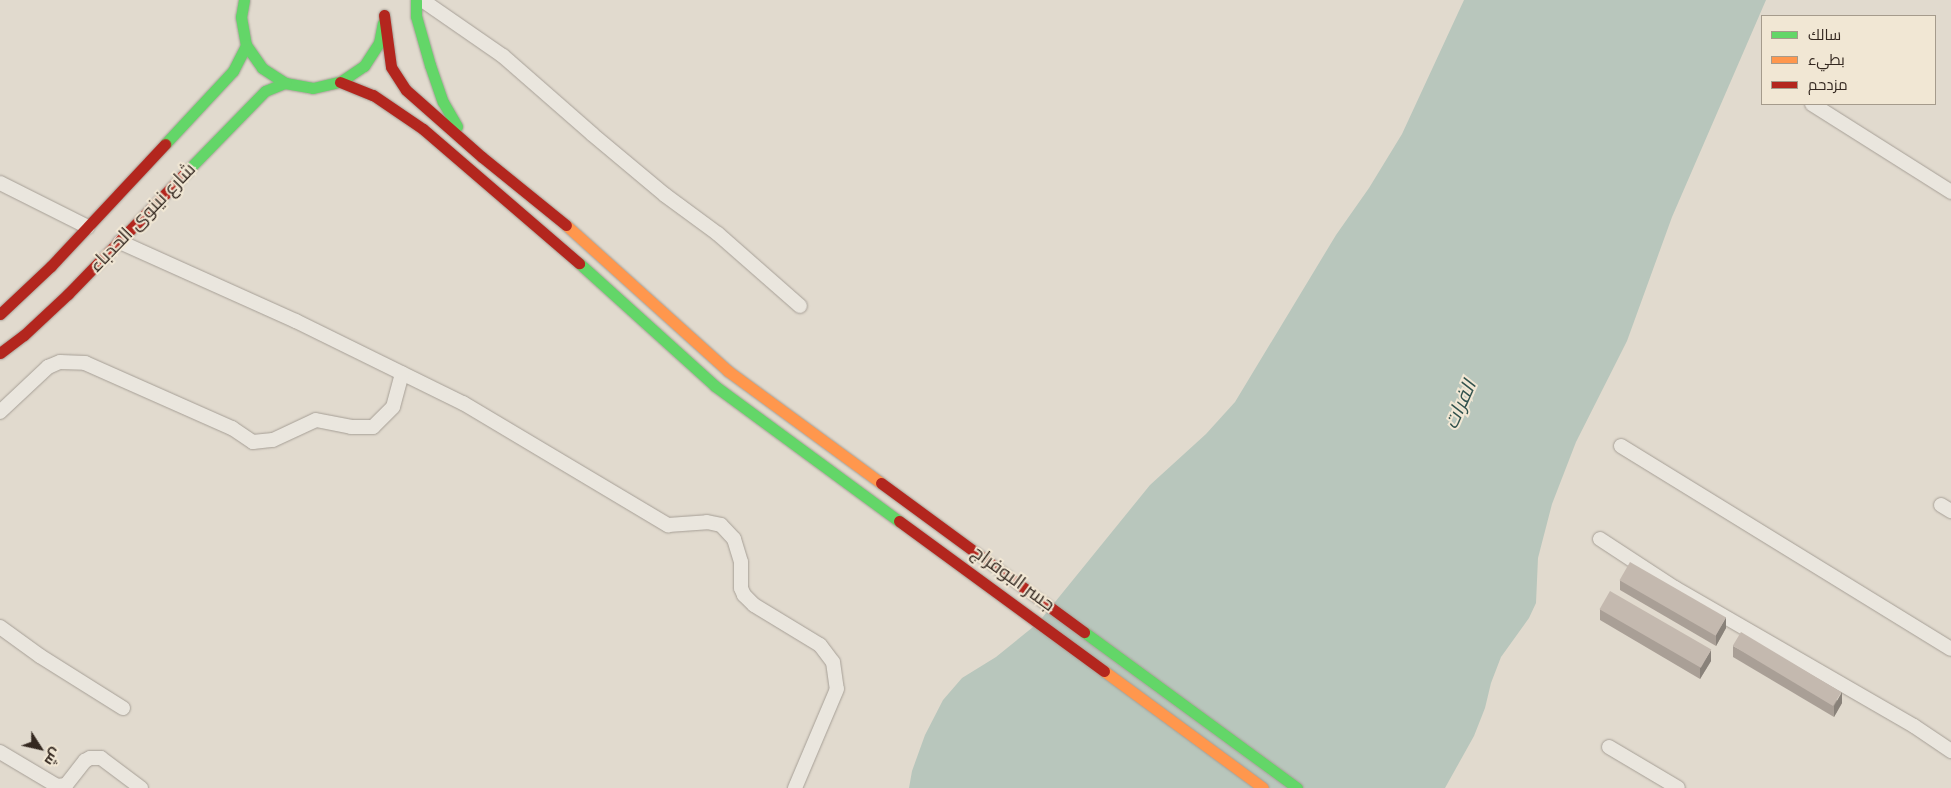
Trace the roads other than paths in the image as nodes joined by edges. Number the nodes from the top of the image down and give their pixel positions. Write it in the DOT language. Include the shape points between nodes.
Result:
graph roads {
  1 [pos="244,0"];
  2 [pos="381,0"];
  3 [pos="416,0"];
  4 [pos="422,0"];
  5 [pos="384,15"];
  6 [pos="246,45"];
  7 [pos="340,82"];
  8 [pos="286,83"];
  9 [pos="1814,105"];
  10 [pos="470,146"];
  11 [pos="0,183"];
  12 [pos="1951,192"];
  13 [pos="88,227"];
  14 [pos="120,242"];
  15 [pos="800,306"];
  16 [pos="0,314"];
  17 [pos="0,353"];
  18 [pos="402,373"];
  19 [pos="0,412"];
  20 [pos="1621,446"];
  21 [pos="1600,539"];
  22 [pos="0,627"];
  23 [pos="1951,649"];
  24 [pos="123,708"];
  25 [pos="1609,747"];
  26 [pos="1951,750"];
  27 [pos="0,752"];
  28 [pos="141,788"];
  29 [pos="795,788"];
  30 [pos="1263,788"];
  31 [pos="1297,788"];
  32 [pos="1678,788"];
  1 -- 6 [label="main road" via="240,18"];
  2 -- 5 [label="main road, جسر البوفراج"];
  3 -- 10 [label="main road" via="416,16 443,102"];
  4 -- 15 [label="street" via="504,56"];
  5 -- 7 [label="main road" via="379,43 364,66"];
  5 -- 10 [label="main road, جسر البوفراج" via="391,67 406,90"];
  6 -- 8 [label="main road" via="262,68"];
  6 -- 13 [label="main road, شارع نينوى الحدباء" via="233,71"];
  7 -- 8 [label="main road" via="313,88"];
  7 -- 30 [label="main road, جسر البوفراج" via="373,94 423,129 568,252 715,386"];
  8 -- 14 [label="main road, شارع نينوى الحدباء" via="265,91"];
  9 -- 12 [label="street"];
  10 -- 31 [label="main road, جسر البوفراج" via="584,239 728,371"];
  11 -- 13 [label="street"];
  13 -- 16 [label="main road, شارع نينوى الحدباء"];
  14 -- 17 [label="main road, شارع نينوى الحدباء" via="43,318"];
  14 -- 18 [label="street" via="270,308"];
  18 -- 19 [label="street" via="393,407 373,427 350,427 316,420 273,440 253,442 232,428 85,363 60,362 48,368"];
  18 -- 29 [label="street" via="463,403 668,525 707,522 721,526 734,539 741,562 744,595 754,605 820,645 833,662 837,689"];
  20 -- 23 [label="street"];
  21 -- 26 [label="street" via="1675,588"];
  22 -- 24 [label="street"];
  25 -- 32 [label="street"];
  27 -- 28 [label="street" via="57,786 66,785 85,761 101,758"];
}
